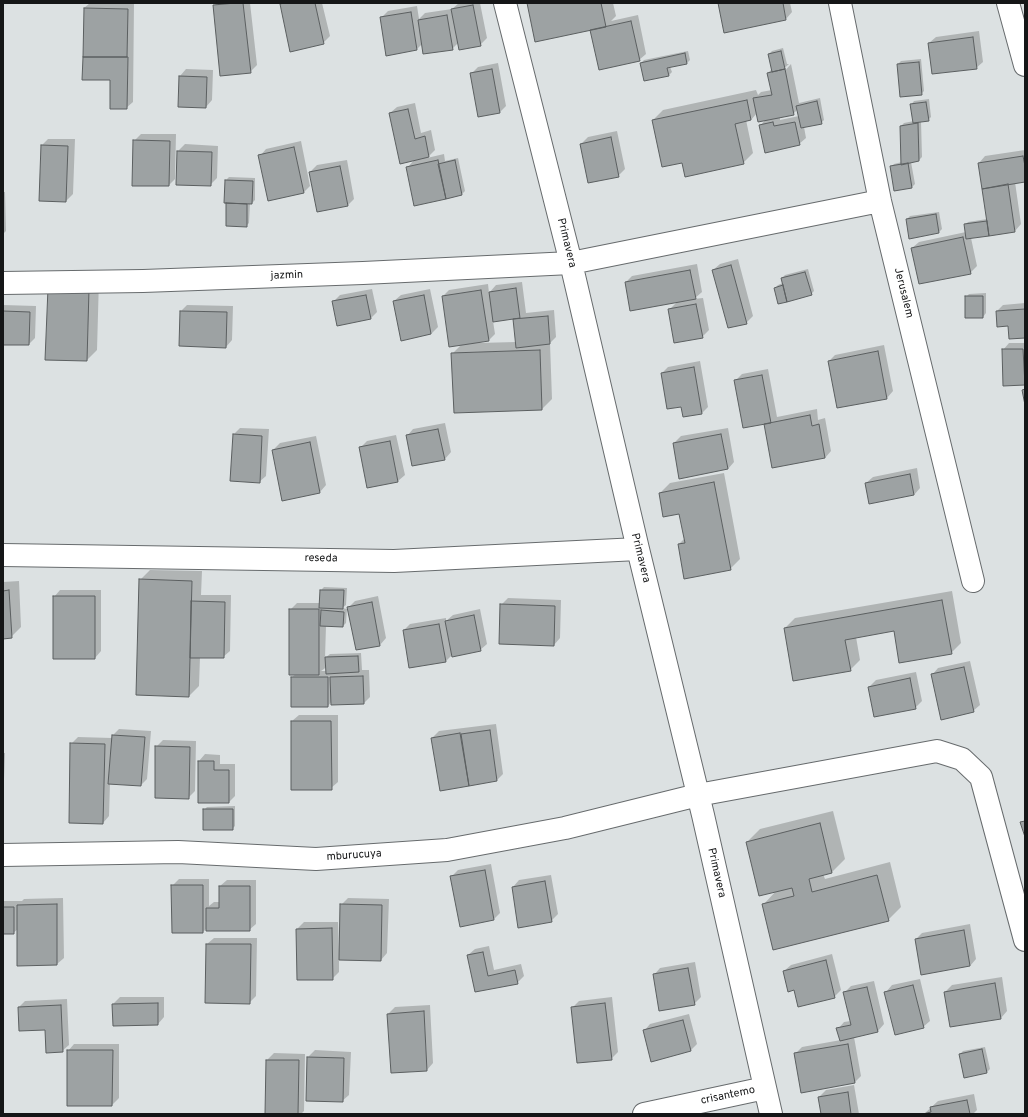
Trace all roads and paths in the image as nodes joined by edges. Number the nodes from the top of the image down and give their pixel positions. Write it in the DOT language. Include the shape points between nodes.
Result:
graph roads {
  1 [pos="505,3"];
  2 [pos="840,3"];
  3 [pos="1008,3"];
  4 [pos="1025,66"];
  5 [pos="880,201"];
  6 [pos="571,263"];
  7 [pos="3,283"];
  8 [pos="638,549"];
  9 [pos="3,555"];
  10 [pos="973,581"];
  11 [pos="698,794"];
  12 [pos="3,854"];
  13 [pos="1025,940"];
  14 [pos="765,1088"];
  15 [pos="644,1114"];
  16 [pos="771,1114"];
  1 -- 6 [label="street, Primavera"];
  2 -- 5 [label="street, Jerusalem"];
  3 -- 4 [label="street"];
  5 -- 6 [label="street, jazmin"];
  5 -- 10 [label="street, Jerusalem"];
  6 -- 7 [label="street, jazmin" via="347,274"];
  6 -- 8 [label="street, Primavera"];
  8 -- 9 [label="street, reseda" via="394,561"];
  8 -- 11 [label="street, Primavera"];
  11 -- 12 [label="street, mburucuya" via="565,828 447,850 316,859 178,852"];
  11 -- 13 [label="street, mburucuya" via="937,751 962,758 981,778"];
  11 -- 14 [label="street, Primavera"];
  14 -- 15 [label="street, crisantemo"];
  14 -- 16 [label="street, Primavera"];
}
